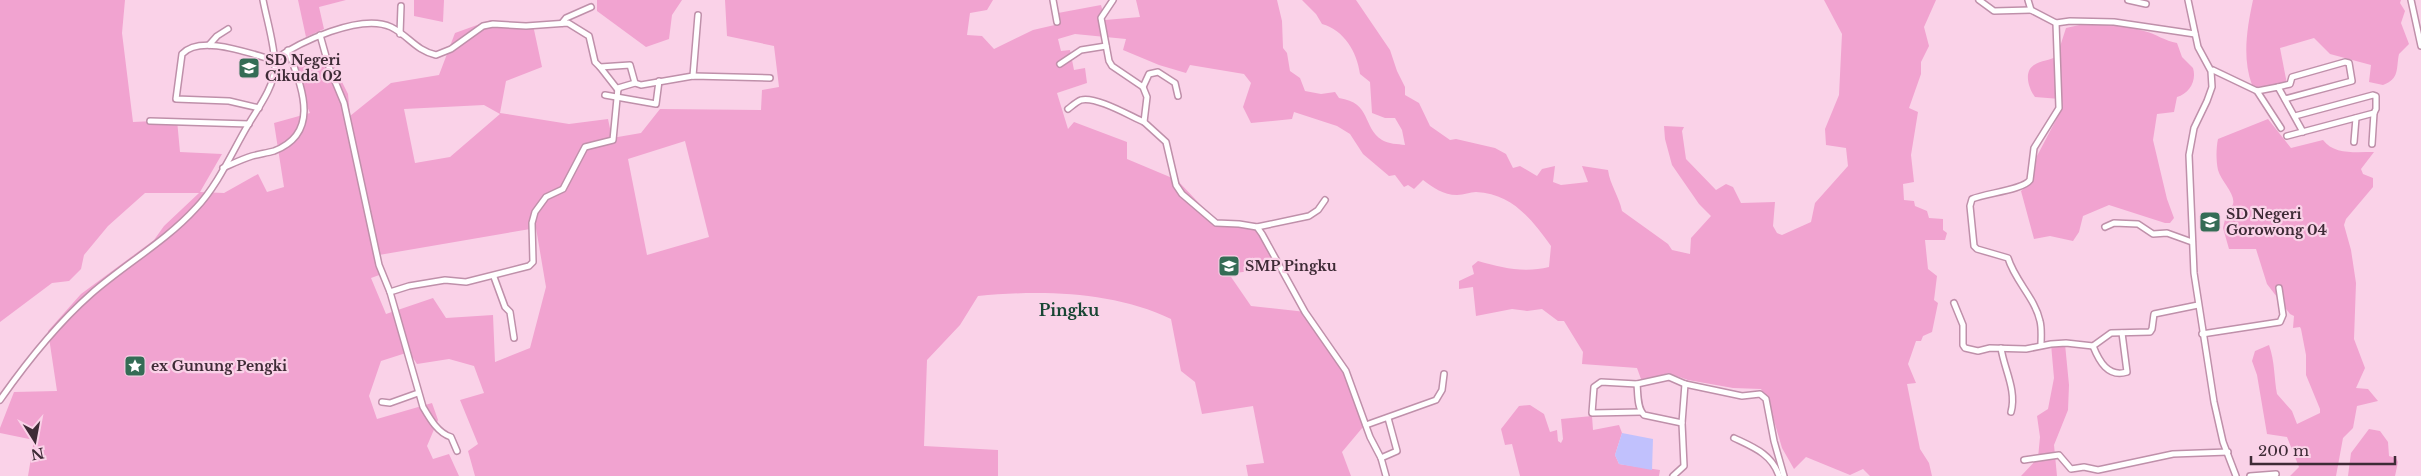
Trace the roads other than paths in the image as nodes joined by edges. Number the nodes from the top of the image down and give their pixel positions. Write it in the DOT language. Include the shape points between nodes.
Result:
graph roads {
  1 [pos="263,0"];
  2 [pos="1053,0"];
  3 [pos="1113,0"];
  4 [pos="1978,0"];
  5 [pos="2028,0"];
  6 [pos="2128,0"];
  7 [pos="2188,0"];
  8 [pos="2411,0"];
  9 [pos="2146,4"];
  10 [pos="401,6"];
  11 [pos="591,7"];
  12 [pos="2031,10"];
  13 [pos="698,15"];
  14 [pos="1057,22"];
  15 [pos="2056,22"];
  16 [pos="562,23"];
  17 [pos="228,29"];
  18 [pos="400,34"];
  19 [pos="2195,34"];
  20 [pos="320,35"];
  21 [pos="209,45"];
  22 [pos="1106,46"];
  23 [pos="2421,46"];
  24 [pos="288,50"];
  25 [pos="274,60"];
  26 [pos="1060,64"];
  27 [pos="600,67"];
  28 [pos="2213,70"];
  29 [pos="693,76"];
  30 [pos="770,78"];
  31 [pos="659,82"];
  32 [pos="636,83"];
  33 [pos="1143,87"];
  34 [pos="2278,88"];
  35 [pos="618,90"];
  36 [pos="2258,91"];
  37 [pos="606,95"];
  38 [pos="1178,96"];
  39 [pos="617,97"];
  40 [pos="2285,98"];
  41 [pos="259,108"];
  42 [pos="1068,109"];
  43 [pos="2374,114"];
  44 [pos="2295,116"];
  45 [pos="2356,118"];
  46 [pos="150,121"];
  47 [pos="1144,122"];
  48 [pos="249,124"];
  49 [pos="2281,128"];
  50 [pos="2303,132"];
  51 [pos="2287,136"];
  52 [pos="2354,142"];
  53 [pos="2372,144"];
  54 [pos="223,168"];
  55 [pos="1325,200"];
  56 [pos="2105,227"];
  57 [pos="1257,228"];
  58 [pos="2192,242"];
  59 [pos="494,277"];
  60 [pos="2279,288"];
  61 [pos="390,292"];
  62 [pos="1954,303"];
  63 [pos="2198,305"];
  64 [pos="2122,333"];
  65 [pos="2202,334"];
  66 [pos="514,338"];
  67 [pos="2041,345"];
  68 [pos="2093,346"];
  69 [pos="2001,348"];
  70 [pos="1444,374"];
  71 [pos="1637,384"];
  72 [pos="1684,384"];
  73 [pos="418,393"];
  74 [pos="0,400"];
  75 [pos="382,402"];
  76 [pos="1641,412"];
  77 [pos="2011,412"];
  78 [pos="1388,418"];
  79 [pos="1682,423"];
  80 [pos="1366,425"];
  81 [pos="1734,438"];
  82 [pos="458,451"];
  83 [pos="2228,452"];
  84 [pos="1381,458"];
  85 [pos="2024,460"];
  86 [pos="2098,473"];
  87 [pos="2276,474"];
  88 [pos="1386,476"];
  89 [pos="1673,476"];
  90 [pos="1779,476"];
  91 [pos="1784,476"];
  92 [pos="2236,476"];
  93 [pos="2250,476"];
  1 -- 25 [label="street"];
  2 -- 14 [label="street"];
  3 -- 22 [label="street" via="1101,18"];
  4 -- 12 [label="street" via="1994,11"];
  5 -- 12 [label="street"];
  6 -- 9 [label="street"];
  7 -- 19 [label="street"];
  8 -- 23 [label="street"];
  10 -- 18 [label="street"];
  11 -- 16 [label="street"];
  12 -- 15 [label="street"];
  13 -- 29 [label="street"];
  15 -- 19 [label="street" via="2114,22"];
  15 -- 67 [label="street" via="2059,108 2034,148 2030,180 2024,185 1972,199 1970,206 1974,246 2008,258 2014,276 2040,319"];
  16 -- 18 [label="street" via="526,26 488,24 451,49 436,55 417,48"];
  16 -- 27 [label="street" via="573,24 589,36 595,62"];
  17 -- 21 [label="street"];
  18 -- 20 [label="street" via="389,26 375,24 345,27"];
  19 -- 58 [label="street" via="2211,71 2212,87 2194,128 2189,155"];
  20 -- 24 [label="street"];
  20 -- 61 [label="street" via="344,103 379,265"];
  21 -- 25 [label="street"];
  21 -- 41 [label="street" via="197,46 182,54 176,99 229,102"];
  22 -- 26 [label="street" via="1081,50"];
  22 -- 33 [label="street" via="1112,66"];
  24 -- 25 [label="street"];
  24 -- 54 [label="street" via="304,95 304,119 297,132 289,142 274,151 251,156"];
  25 -- 41 [label="street" via="272,80"];
  27 -- 32 [label="street" via="630,65"];
  27 -- 35 [label="street"];
  28 -- 36 [label="street"];
  29 -- 30 [label="street"];
  29 -- 31 [label="street"];
  31 -- 32 [label="street"];
  31 -- 39 [label="street" via="656,104"];
  32 -- 35 [label="street" via="621,86"];
  33 -- 38 [label="street" via="1149,74 1158,72 1175,83"];
  33 -- 47 [label="street" via="1147,97"];
  34 -- 36 [label="street"];
  34 -- 40 [label="street"];
  34 -- 40 [label="street" via="2290,84 2292,77 2349,63 2352,81"];
  35 -- 39 [label="street"];
  36 -- 49 [label="street"];
  37 -- 39 [label="street"];
  39 -- 59 [label="street" via="613,140 585,147 563,189 546,197 535,212 532,223 533,262"];
  40 -- 44 [label="street"];
  41 -- 48 [label="street"];
  42 -- 47 [label="street" via="1086,100"];
  43 -- 44 [label="street" via="2376,96 2373,94"];
  43 -- 45 [label="street"];
  43 -- 53 [label="street"];
  44 -- 50 [label="street"];
  45 -- 50 [label="street"];
  45 -- 52 [label="street"];
  46 -- 48 [label="street"];
  47 -- 57 [label="street" via="1166,142 1176,185 1182,194 1216,223"];
  48 -- 54 [label="street"];
  50 -- 51 [label="street"];
  54 -- 74 [label="street" via="197,207 177,227 91,293 43,345"];
  55 -- 57 [label="street" via="1309,216"];
  56 -- 58 [label="street" via="2114,223 2138,224 2153,234 2166,233"];
  57 -- 80 [label="street" via="1306,312 1346,371"];
  58 -- 63 [label="street"];
  59 -- 61 [label="street" via="466,282 445,280"];
  59 -- 66 [label="street" via="510,312"];
  60 -- 65 [label="street" via="2283,315 2280,322"];
  61 -- 73 [label="street"];
  62 -- 69 [label="street" via="1963,325 1965,348 1978,351"];
  63 -- 64 [label="street" via="2154,314 2150,332"];
  63 -- 65 [label="street"];
  64 -- 68 [label="street" via="2106,335"];
  64 -- 68 [label="street" via="2127,372 2124,374 2104,368"];
  65 -- 83 [label="street" via="2214,402"];
  67 -- 68 [label="street"];
  67 -- 69 [label="street" via="2026,349"];
  69 -- 77 [label="street" via="2009,376"];
  70 -- 78 [label="street" via="1442,390 1436,400"];
  71 -- 72 [label="street" via="1669,377"];
  71 -- 76 [label="street"];
  71 -- 76 [label="street" via="1596,383 1592,413"];
  72 -- 79 [label="street"];
  72 -- 91 [label="street" via="1742,396 1764,396"];
  73 -- 75 [label="street"];
  73 -- 82 [label="street" via="433,423 451,437"];
  76 -- 79 [label="street"];
  78 -- 80 [label="street"];
  78 -- 84 [label="street" via="1397,450"];
  79 -- 89 [label="street" via="1684,466"];
  80 -- 84 [label="street"];
  81 -- 90 [label="street" via="1762,452"];
  83 -- 86 [label="street" via="2173,454"];
  83 -- 92 [label="street"];
  84 -- 88 [label="street"];
  85 -- 86 [label="street" via="2059,455 2071,468 2084,467"];
  87 -- 93 [label="street"];
}
